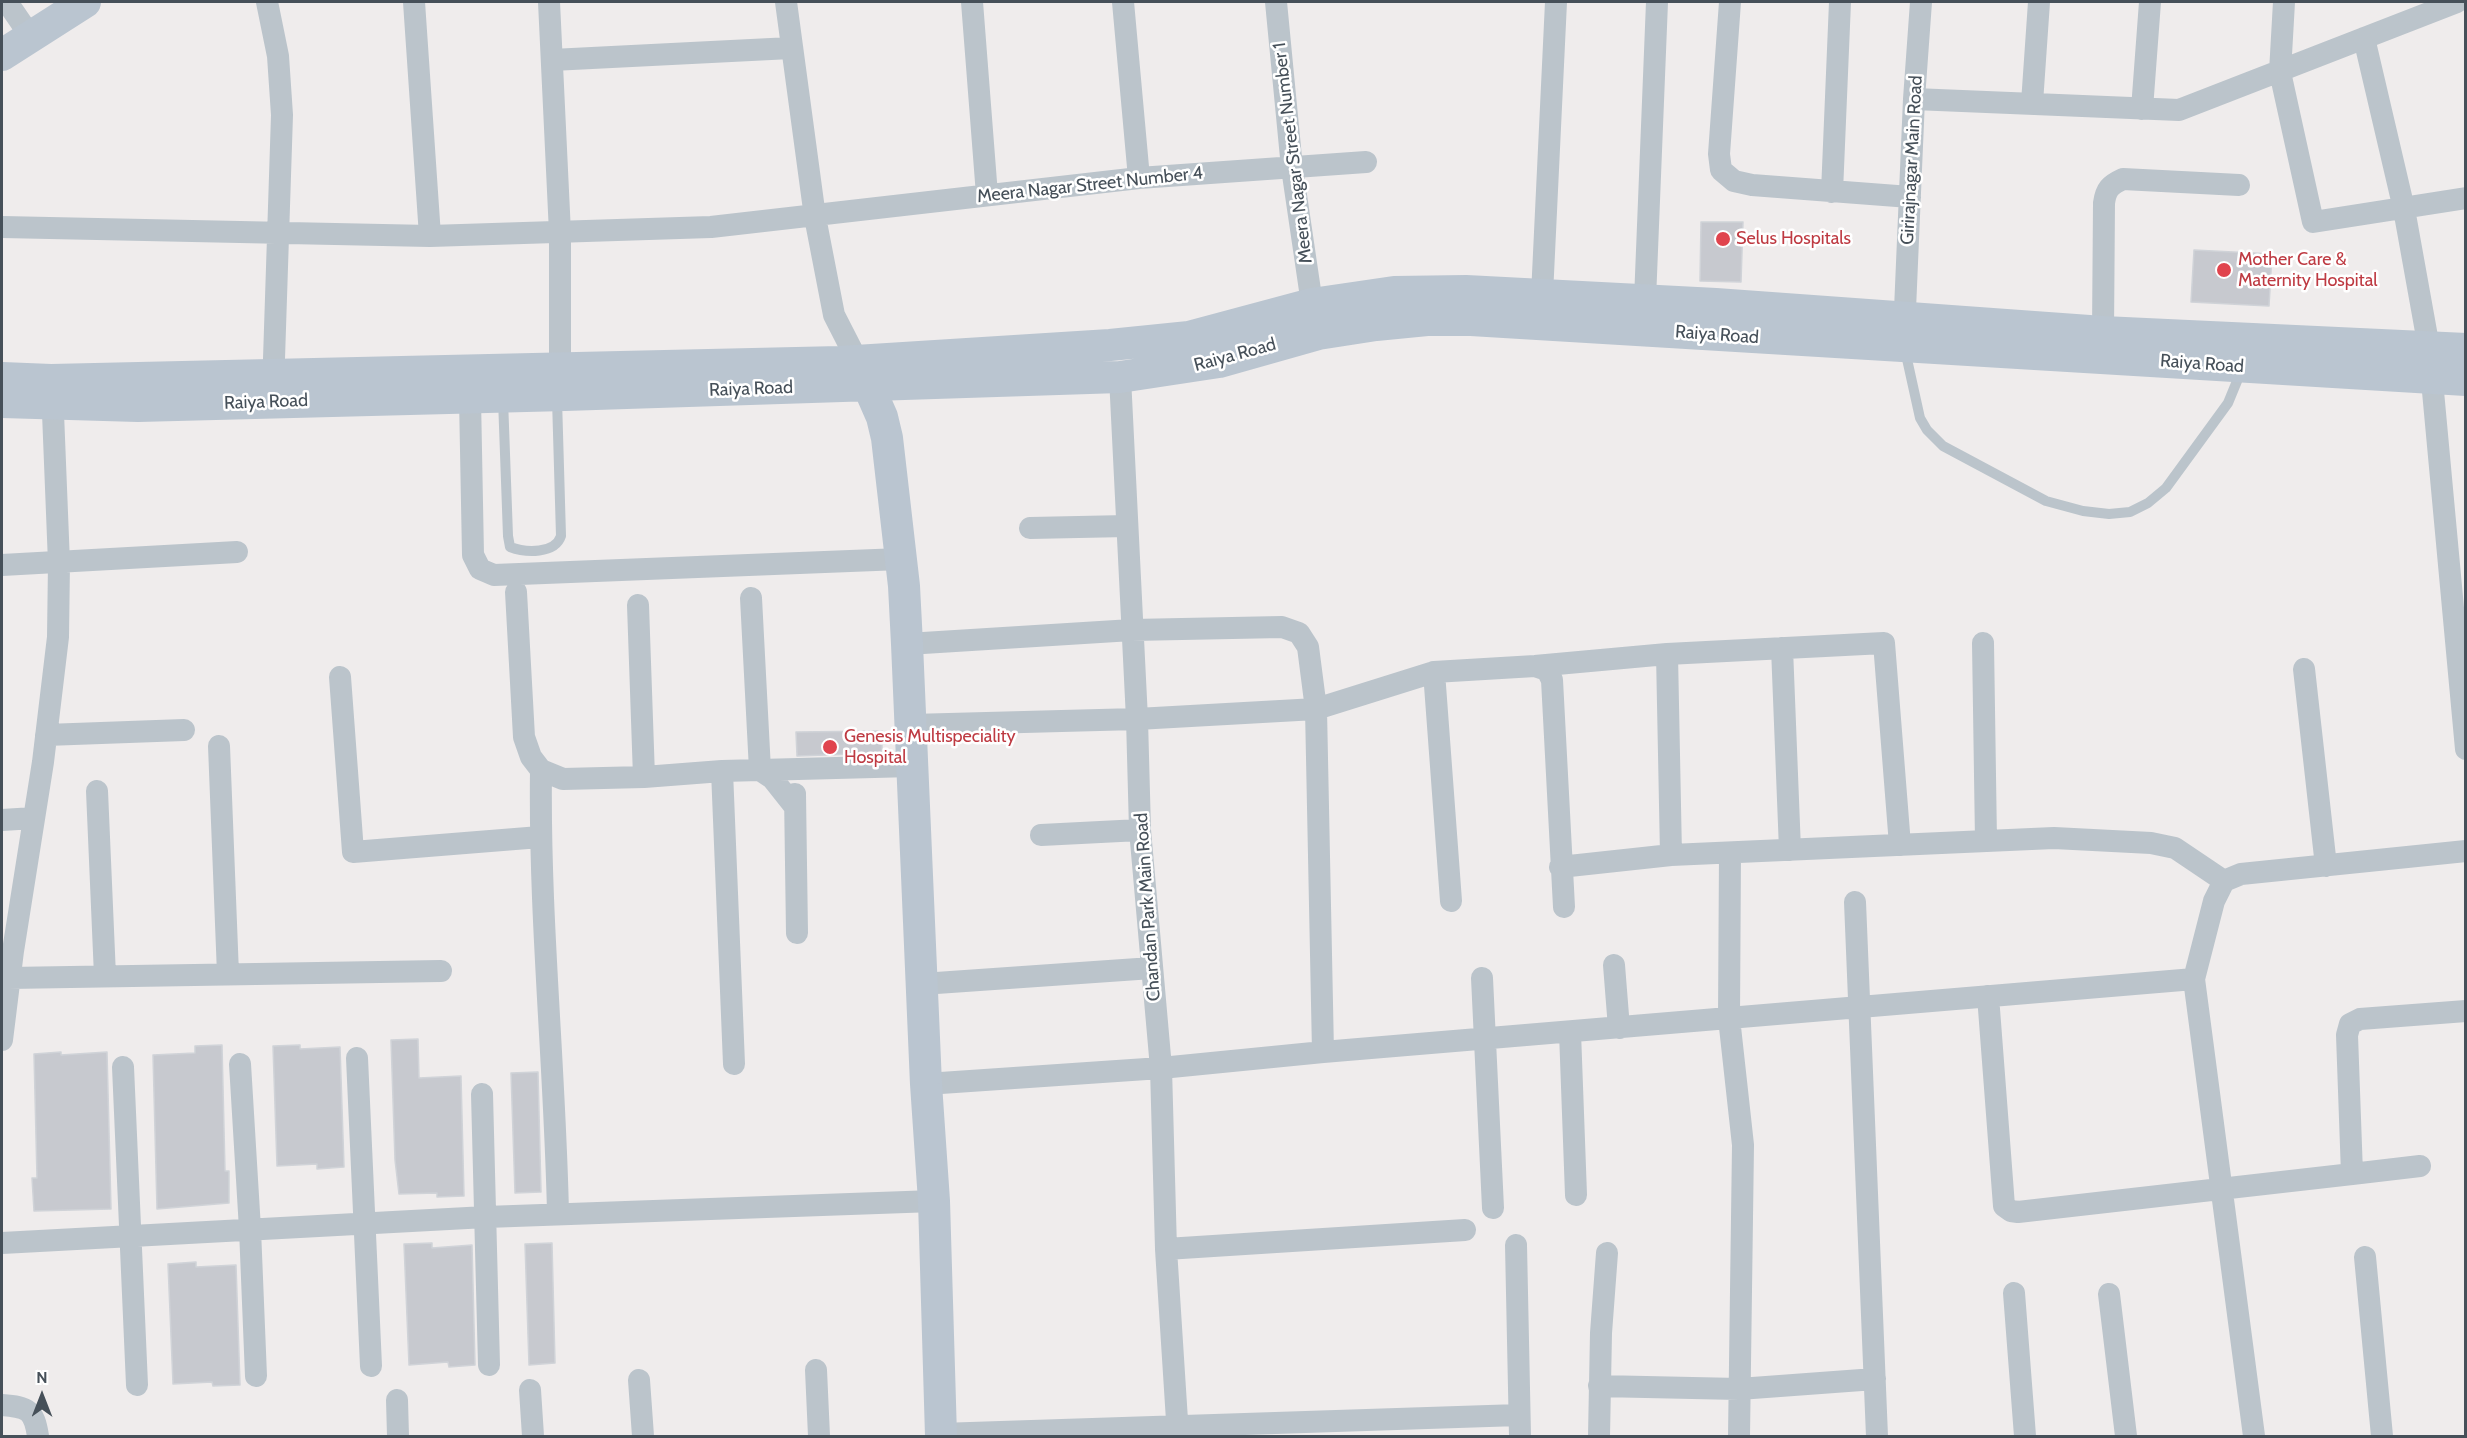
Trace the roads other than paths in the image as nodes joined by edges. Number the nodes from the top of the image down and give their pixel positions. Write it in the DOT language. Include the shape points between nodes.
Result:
graph roads {
  1 [pos="7,2"];
  2 [pos="85,2"];
  3 [pos="267,2"];
  4 [pos="414,2"];
  5 [pos="549,2"];
  6 [pos="786,2"];
  7 [pos="972,2"];
  8 [pos="1123,2"];
  9 [pos="1276,2"];
  10 [pos="1556,2"];
  11 [pos="1657,2"];
  12 [pos="1730,2"];
  13 [pos="1840,2"];
  14 [pos="1922,2"];
  15 [pos="2039,2"];
  16 [pos="2150,2"];
  17 [pos="2284,2"];
  18 [pos="2457,2"];
  19 [pos="31,37"];
  20 [pos="2364,38"];
  21 [pos="791,48"];
  22 [pos="2,55"];
  23 [pos="552,60"];
  24 [pos="2280,72"];
  25 [pos="1914,99"];
  26 [pos="2032,103"];
  27 [pos="2142,109"];
  28 [pos="1366,162"];
  29 [pos="1292,168"];
  30 [pos="1139,178"];
  31 [pos="2239,185"];
  32 [pos="1832,192"];
  33 [pos="987,195"];
  34 [pos="1910,197"];
  35 [pos="2466,198"];
  36 [pos="2404,209"];
  37 [pos="814,217"];
  38 [pos="2,227"];
  39 [pos="560,233"];
  40 [pos="279,234"];
  41 [pos="430,236"];
  42 [pos="1542,295"];
  43 [pos="1644,300"];
  44 [pos="1312,304"];
  45 [pos="1904,332"];
  46 [pos="2103,333"];
  47 [pos="1318,334"];
  48 [pos="2429,348"];
  49 [pos="2466,349"];
  50 [pos="2248,353"];
  51 [pos="863,373"];
  52 [pos="1120,377"];
  53 [pos="2,378"];
  54 [pos="2433,379"];
  55 [pos="2466,380"];
  56 [pos="559,381"];
  57 [pos="273,388"];
  58 [pos="52,393"];
  59 [pos="503,397"];
  60 [pos="470,398"];
  61 [pos="2,402"];
  62 [pos="1126,526"];
  63 [pos="1030,528"];
  64 [pos="237,552"];
  65 [pos="901,559"];
  66 [pos="59,563"];
  67 [pos="2,565"];
  68 [pos="516,592"];
  69 [pos="751,598"];
  70 [pos="638,605"];
  71 [pos="1132,630"];
  72 [pos="1983,643"];
  73 [pos="907,644"];
  74 [pos="1782,648"];
  75 [pos="1667,654"];
  76 [pos="1535,666"];
  77 [pos="2304,669"];
  78 [pos="1434,672"];
  79 [pos="340,677"];
  80 [pos="1316,709"];
  81 [pos="1137,719"];
  82 [pos="184,730"];
  83 [pos="46,735"];
  84 [pos="219,746"];
  85 [pos="912,748"];
  86 [pos="2466,749"];
  87 [pos="795,769"];
  88 [pos="541,770"];
  89 [pos="760,770"];
  90 [pos="722,771"];
  91 [pos="644,777"];
  92 [pos="97,791"];
  93 [pos="795,807"];
  94 [pos="34,818"];
  95 [pos="2,820"];
  96 [pos="1140,831"];
  97 [pos="1041,836"];
  98 [pos="540,837"];
  99 [pos="1986,841"];
  100 [pos="1899,845"];
  101 [pos="1790,850"];
  102 [pos="2466,851"];
  103 [pos="1730,853"];
  104 [pos="1671,855"];
  105 [pos="2326,866"];
  106 [pos="1560,867"];
  107 [pos="2224,881"];
  108 [pos="11,899"];
  109 [pos="1451,901"];
  110 [pos="1855,902"];
  111 [pos="1564,907"];
  112 [pos="797,933"];
  113 [pos="7,951"];
  114 [pos="1614,965"];
  115 [pos="1152,968"];
  116 [pos="441,971"];
  117 [pos="228,974"];
  118 [pos="105,976"];
  119 [pos="9,978"];
  120 [pos="1482,978"];
  121 [pos="2194,979"];
  122 [pos="922,984"];
  123 [pos="1988,996"];
  124 [pos="1861,1007"];
  125 [pos="2466,1011"];
  126 [pos="1729,1018"];
  127 [pos="1619,1028"];
  128 [pos="1570,1032"];
  129 [pos="1485,1039"];
  130 [pos="2,1040"];
  131 [pos="1323,1052"];
  132 [pos="357,1058"];
  133 [pos="240,1064"];
  134 [pos="734,1064"];
  135 [pos="123,1067"];
  136 [pos="1161,1068"];
  137 [pos="926,1084"];
  138 [pos="482,1094"];
  139 [pos="2420,1166"];
  140 [pos="2352,1174"];
  141 [pos="2221,1190"];
  142 [pos="1576,1195"];
  143 [pos="934,1201"];
  144 [pos="1493,1208"];
  145 [pos="558,1214"];
  146 [pos="486,1217"];
  147 [pos="364,1223"];
  148 [pos="250,1229"];
  149 [pos="1465,1230"];
  150 [pos="131,1236"];
  151 [pos="2,1243"];
  152 [pos="1516,1245"];
  153 [pos="1166,1249"];
  154 [pos="1606,1253"];
  155 [pos="2365,1257"];
  156 [pos="2014,1293"];
  157 [pos="2109,1294"];
  158 [pos="489,1365"];
  159 [pos="371,1366"];
  160 [pos="816,1370"];
  161 [pos="256,1376"];
  162 [pos="1875,1378"];
  163 [pos="639,1380"];
  164 [pos="137,1385"];
  165 [pos="1599,1386"];
  166 [pos="1739,1389"];
  167 [pos="530,1390"];
  168 [pos="397,1400"];
  169 [pos="2,1405"];
  170 [pos="1520,1426"];
  171 [pos="1337,1428"];
  172 [pos="1178,1432"];
  173 [pos="940,1435"];
  174 [pos="38,1437"];
  175 [pos="398,1437"];
  176 [pos="533,1437"];
  177 [pos="643,1437"];
  178 [pos="819,1437"];
  179 [pos="1599,1437"];
  180 [pos="1739,1437"];
  181 [pos="1877,1437"];
  182 [pos="2025,1437"];
  183 [pos="2126,1437"];
  184 [pos="2254,1437"];
  185 [pos="2382,1437"];
  1 -- 19 [label="street"];
  2 -- 19 [label="street"];
  3 -- 40 [label="street" via="278,56 282,115"];
  4 -- 41 [label="street"];
  5 -- 23 [label="street"];
  6 -- 21 [label="street"];
  7 -- 33 [label="street"];
  8 -- 30 [label="street"];
  9 -- 29 [label="street, Meera Nagar Street Number 1"];
  10 -- 42 [label="street"];
  11 -- 43 [label="street"];
  12 -- 32 [label="street" via="1721,170 1734,181 1752,185"];
  13 -- 32 [label="street"];
  14 -- 25 [label="street, Girirajnagar Main Road"];
  15 -- 26 [label="street"];
  16 -- 27 [label="street"];
  17 -- 24 [label="street"];
  18 -- 20 [label="street"];
  19 -- 22 [label="street"];
  20 -- 24 [label="street"];
  20 -- 36 [label="street"];
  21 -- 23 [label="street"];
  21 -- 37 [label="street"];
  23 -- 39 [label="street"];
  24 -- 27 [label="street" via="2179,110"];
  24 -- 36 [label="street" via="2313,222"];
  25 -- 26 [label="street"];
  25 -- 34 [label="street, Girirajnagar Main Road"];
  26 -- 27 [label="street"];
  28 -- 29 [label="street, Meera Nagar Street Number 4"];
  29 -- 30 [label="street, Meera Nagar Street Number 4"];
  29 -- 44 [label="street, Meera Nagar Street Number 1"];
  30 -- 33 [label="street, Meera Nagar Street Number 4"];
  31 -- 46 [label="street" via="2122,179 2111,184 2104,203"];
  32 -- 34 [label="street"];
  33 -- 37 [label="street, Meera Nagar Street Number 4"];
  34 -- 45 [label="street, Girirajnagar Main Road"];
  35 -- 36 [label="street"];
  36 -- 48 [label="street"];
  37 -- 39 [label="street, Meera Nagar Street Number 4" via="711,227"];
  37 -- 51 [label="street" via="834,315"];
  38 -- 40 [label="street, Meera Nagar Street Number 4"];
  39 -- 41 [label="street, Meera Nagar Street Number 4"];
  39 -- 56 [label="street"];
  40 -- 41 [label="street, Meera Nagar Street Number 4"];
  40 -- 57 [label="street"];
  42 -- 43 [label="street, Raiya Road"];
  42 -- 44 [label="street, Raiya Road" via="1394,292"];
  43 -- 45 [label="street, Raiya Road"];
  44 -- 47 [label="street"];
  44 -- 51 [label="street, Raiya Road" via="1189,338"];
  45 -- 46 [label="street, Raiya Road"];
  45 -- 47 [label="street, Raiya Road" via="1427,320"];
  45 -- 50 [label="street, Raiya Road"];
  45 -- 50 [label="lane" via="1920,418 1943,446 2046,501 2109,514 2130,512 2166,488 2228,403"];
  46 -- 50 [label="street, Raiya Road"];
  47 -- 52 [label="street, Raiya Road" via="1219,362"];
  48 -- 49 [label="street, Raiya Road"];
  48 -- 50 [label="street, Raiya Road"];
  48 -- 54 [label="street"];
  50 -- 54 [label="street, Raiya Road"];
  51 -- 52 [label="street, Raiya Road"];
  51 -- 56 [label="street, Raiya Road"];
  51 -- 65 [label="street" via="887,438"];
  52 -- 62 [label="street, Chandan Park Main Road"];
  53 -- 58 [label="street, Raiya Road"];
  54 -- 55 [label="street, Raiya Road"];
  54 -- 86 [label="street"];
  56 -- 57 [label="street, Raiya Road"];
  56 -- 59 [label="street, Raiya Road"];
  56 -- 59 [label="lane" via="561,536 552,549 510,547"];
  57 -- 58 [label="street, Raiya Road" via="138,406"];
  57 -- 60 [label="street, Raiya Road"];
  58 -- 61 [label="street, Raiya Road"];
  58 -- 66 [label="street"];
  59 -- 60 [label="street, Raiya Road"];
  60 -- 65 [label="street" via="473,555 480,569 494,575"];
  62 -- 63 [label="street"];
  62 -- 71 [label="street, Chandan Park Main Road"];
  64 -- 66 [label="street"];
  65 -- 73 [label="street"];
  66 -- 67 [label="street"];
  66 -- 83 [label="street" via="58,637"];
  68 -- 88 [label="street" via="524,737"];
  69 -- 89 [label="street"];
  70 -- 91 [label="street"];
  71 -- 73 [label="street"];
  71 -- 80 [label="street" via="1282,627 1299,633 1308,647"];
  71 -- 81 [label="street, Chandan Park Main Road"];
  72 -- 99 [label="street"];
  73 -- 85 [label="street"];
  74 -- 75 [label="street"];
  74 -- 100 [label="street" via="1884,643"];
  74 -- 101 [label="street"];
  75 -- 76 [label="street"];
  75 -- 104 [label="street"];
  76 -- 78 [label="street"];
  76 -- 106 [label="street" via="1547,670 1552,680"];
  77 -- 105 [label="street"];
  78 -- 80 [label="street"];
  78 -- 109 [label="street"];
  79 -- 98 [label="street" via="354,852"];
  80 -- 81 [label="street"];
  80 -- 131 [label="street"];
  81 -- 85 [label="street" via="952,724"];
  81 -- 96 [label="street, Chandan Park Main Road"];
  82 -- 83 [label="street"];
  83 -- 94 [label="street"];
  84 -- 117 [label="street"];
  85 -- 87 [label="street"];
  85 -- 122 [label="street"];
  87 -- 89 [label="street"];
  87 -- 93 [label="street"];
  88 -- 91 [label="street" via="562,779"];
  88 -- 98 [label="street"];
  89 -- 90 [label="street"];
  89 -- 93 [label="street" via="772,778"];
  90 -- 91 [label="street"];
  90 -- 134 [label="street"];
  92 -- 118 [label="street"];
  93 -- 112 [label="street"];
  94 -- 95 [label="street"];
  94 -- 108 [label="street"];
  96 -- 97 [label="street"];
  96 -- 115 [label="street, Chandan Park Main Road"];
  98 -- 145 [label="street"];
  99 -- 100 [label="street"];
  99 -- 107 [label="street" via="2054,838 2151,843 2175,848"];
  100 -- 101 [label="street"];
  101 -- 103 [label="street"];
  102 -- 105 [label="street"];
  103 -- 104 [label="street"];
  103 -- 126 [label="street"];
  104 -- 106 [label="street"];
  105 -- 107 [label="street" via="2241,874"];
  106 -- 111 [label="street"];
  107 -- 121 [label="street" via="2214,901"];
  108 -- 113 [label="street"];
  110 -- 124 [label="street"];
  113 -- 119 [label="street"];
  114 -- 127 [label="street"];
  115 -- 122 [label="street"];
  115 -- 136 [label="street, Chandan Park Main Road"];
  116 -- 117 [label="street"];
  117 -- 118 [label="street"];
  118 -- 119 [label="street"];
  119 -- 130 [label="street"];
  120 -- 129 [label="street"];
  121 -- 123 [label="street"];
  121 -- 141 [label="street"];
  122 -- 137 [label="street"];
  123 -- 124 [label="street"];
  123 -- 141 [label="street" via="2004,1206 2011,1212"];
  124 -- 126 [label="street"];
  124 -- 162 [label="street"];
  125 -- 140 [label="street" via="2360,1019 2350,1024 2347,1035"];
  126 -- 127 [label="street"];
  126 -- 166 [label="street" via="1743,1145"];
  127 -- 128 [label="street"];
  128 -- 129 [label="street"];
  128 -- 142 [label="street"];
  129 -- 131 [label="street"];
  129 -- 144 [label="street"];
  131 -- 136 [label="street"];
  132 -- 147 [label="street"];
  133 -- 148 [label="street"];
  135 -- 150 [label="street"];
  136 -- 137 [label="street"];
  136 -- 153 [label="street, Chandan Park Main Road"];
  137 -- 143 [label="street"];
  138 -- 146 [label="street"];
  139 -- 140 [label="street"];
  140 -- 141 [label="street"];
  141 -- 184 [label="street"];
  143 -- 145 [label="street"];
  143 -- 173 [label="street"];
  145 -- 146 [label="street"];
  146 -- 147 [label="street"];
  146 -- 158 [label="street"];
  147 -- 148 [label="street"];
  147 -- 159 [label="street"];
  148 -- 150 [label="street"];
  148 -- 161 [label="street"];
  149 -- 153 [label="street"];
  150 -- 151 [label="street"];
  150 -- 164 [label="street"];
  152 -- 170 [label="street"];
  153 -- 172 [label="street, Chandan Park Main Road"];
  154 -- 165 [label="street"];
  155 -- 185 [label="street"];
  156 -- 182 [label="street"];
  157 -- 183 [label="street"];
  160 -- 178 [label="street"];
  162 -- 166 [label="street"];
  162 -- 181 [label="street"];
  163 -- 177 [label="street"];
  165 -- 166 [label="street"];
  165 -- 179 [label="street"];
  166 -- 180 [label="street"];
  167 -- 176 [label="street"];
  168 -- 175 [label="street"];
  169 -- 174 [label="street" via="29,1411 35,1419"];
  170 -- 171 [label="street"];
  171 -- 172 [label="street"];
  172 -- 173 [label="street"];
}
